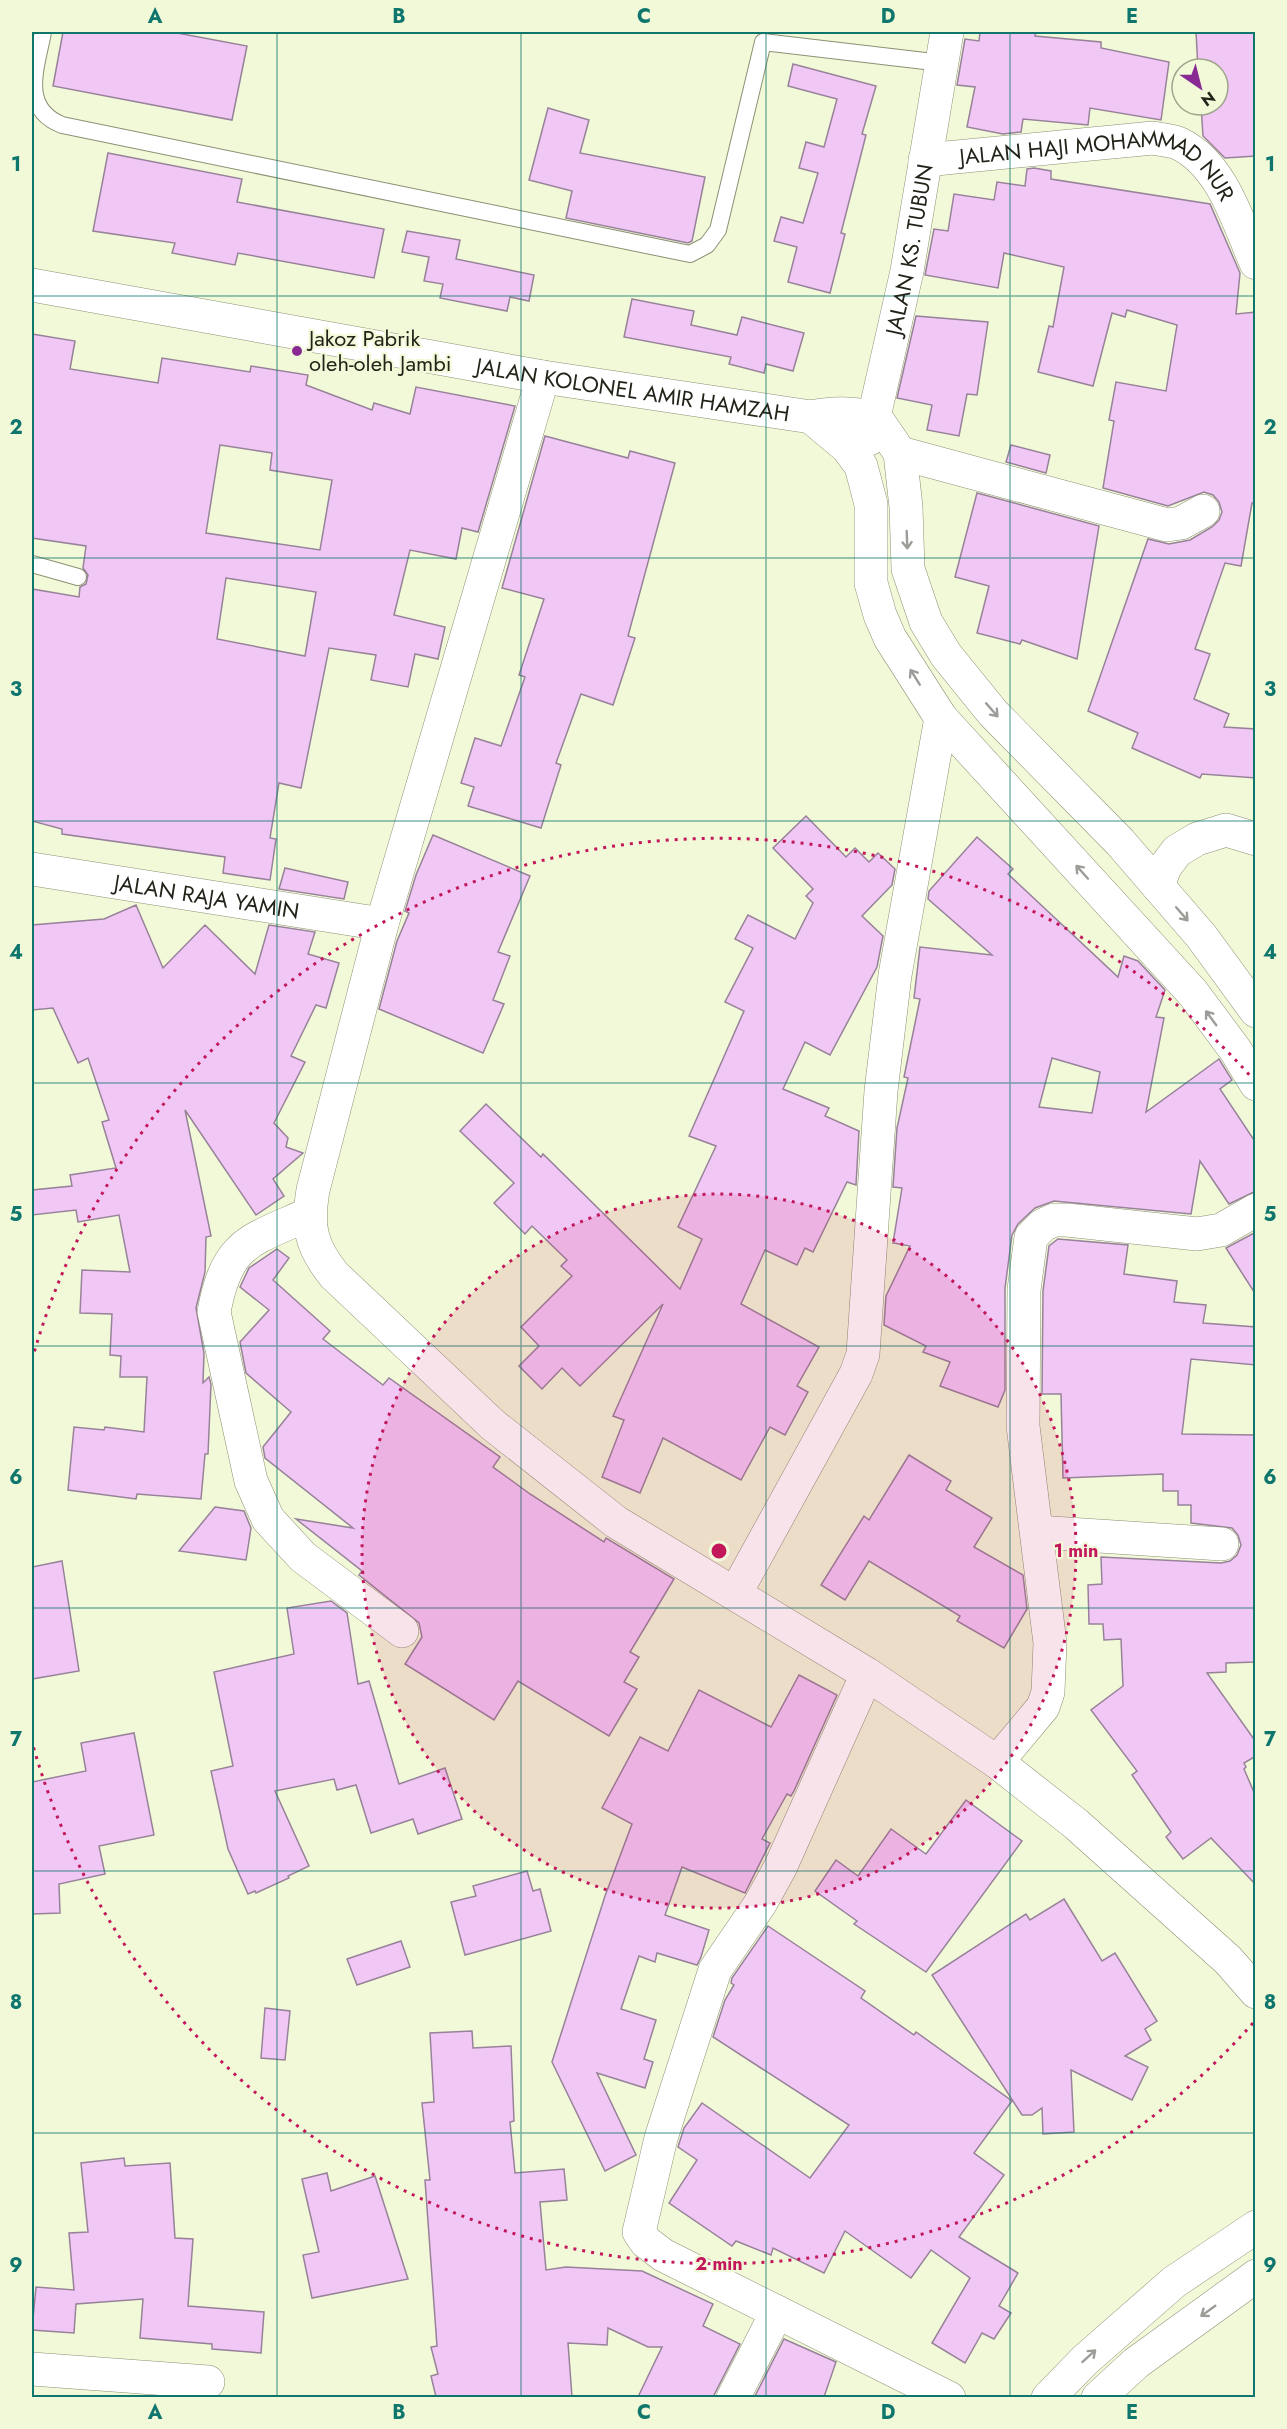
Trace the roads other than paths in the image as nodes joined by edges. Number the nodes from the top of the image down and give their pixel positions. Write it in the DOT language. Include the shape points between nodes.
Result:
graph roads {
  1 [pos="43,32"];
  2 [pos="763,37"];
  3 [pos="944,47"];
  4 [pos="925,160"];
  5 [pos="1256,263"];
  6 [pos="32,285"];
  7 [pos="543,377"];
  8 [pos="811,417"];
  9 [pos="876,418"];
  10 [pos="900,453"];
  11 [pos="861,466"];
  12 [pos="1203,511"];
  13 [pos="32,564"];
  14 [pos="78,577"];
  15 [pos="941,718"];
  16 [pos="1256,839"];
  17 [pos="32,870"];
  18 [pos="1158,886"];
  19 [pos="382,924"];
  20 [pos="1256,1011"];
  21 [pos="1246,1044"];
  22 [pos="1256,1084"];
  23 [pos="1256,1210"];
  24 [pos="309,1214"];
  25 [pos="1037,1533"];
  26 [pos="1222,1544"];
  27 [pos="735,1594"];
  28 [pos="402,1630"];
  29 [pos="867,1674"];
  30 [pos="997,1762"];
  31 [pos="1252,1982"];
  32 [pos="1256,2227"];
  33 [pos="1256,2276"];
  34 [pos="777,2312"];
  35 [pos="32,2369"];
  36 [pos="208,2382"];
  37 [pos="733,2397"];
  38 [pos="949,2397"];
  39 [pos="1048,2397"];
  40 [pos="1098,2397"];
  1 -- 2 [label="lane" via="34,96 49,120 62,125 690,254 707,245 718,230"];
  2 -- 3 [label="lane"];
  3 -- 4 [label="street, JALAN KS. TUBUN"];
  4 -- 5 [label="street, JALAN HAJI MOHAMMAD NUR" via="1153,138 1178,143 1197,156 1224,189"];
  4 -- 9 [label="street, JALAN KS. TUBUN" via="907,271"];
  6 -- 7 [label="street, JALAN KOLONEL AMIR HAMZAH"];
  7 -- 8 [label="street, JALAN KOLONEL AMIR HAMZAH"];
  7 -- 19 [label="street"];
  8 -- 9 [label="street, JALAN KOLONEL AMIR HAMZAH" via="841,412"];
  8 -- 11 [label="street, JALAN KOLONEL AMIR HAMZAH" via="847,447"];
  9 -- 10 [label="street"];
  9 -- 11 [label="street, JALAN KS. TUBUN"];
  10 -- 12 [label="street" via="1167,525"];
  10 -- 18 [label="street, one-way" via="908,569 926,622 946,655 993,713"];
  15 -- 11 [label="street, one-way" via="890,638 880,615 872,583 871,504"];
  13 -- 14 [label="lane"];
  21 -- 15 [label="street, one-way" via="1194,993"];
  15 -- 27 [label="street" via="895,975 881,1091 863,1354"];
  16 -- 18 [label="street" via="1226,830 1197,839 1177,850"];
  17 -- 19 [label="street, JALAN RAJA YAMIN"];
  18 -- 20 [label="street, one-way" via="1202,937"];
  19 -- 24 [label="street"];
  21 -- 22 [label="street"];
  23 -- 25 [label="street" via="1209,1234 1054,1220 1031,1238 1024,1290 1023,1426"];
  24 -- 27 [label="street" via="312,1240 334,1275 493,1425 616,1522"];
  24 -- 28 [label="street" via="236,1251 218,1290 214,1312 246,1459 256,1498 268,1519 303,1557"];
  25 -- 26 [label="street"];
  25 -- 30 [label="street" via="1050,1643 1048,1692 1043,1707"];
  27 -- 29 [label="street"];
  29 -- 30 [label="street"];
  29 -- 34 [label="street" via="780,1868 715,1970 661,2138 639,2232 663,2255"];
  30 -- 31 [label="street" via="1076,1824"];
  39 -- 32 [label="street, one-way" via="1174,2282"];
  33 -- 40 [label="street, one-way" via="1136,2363"];
  34 -- 37 [label="street"];
  34 -- 38 [label="street"];
  35 -- 36 [label="street"];
}
